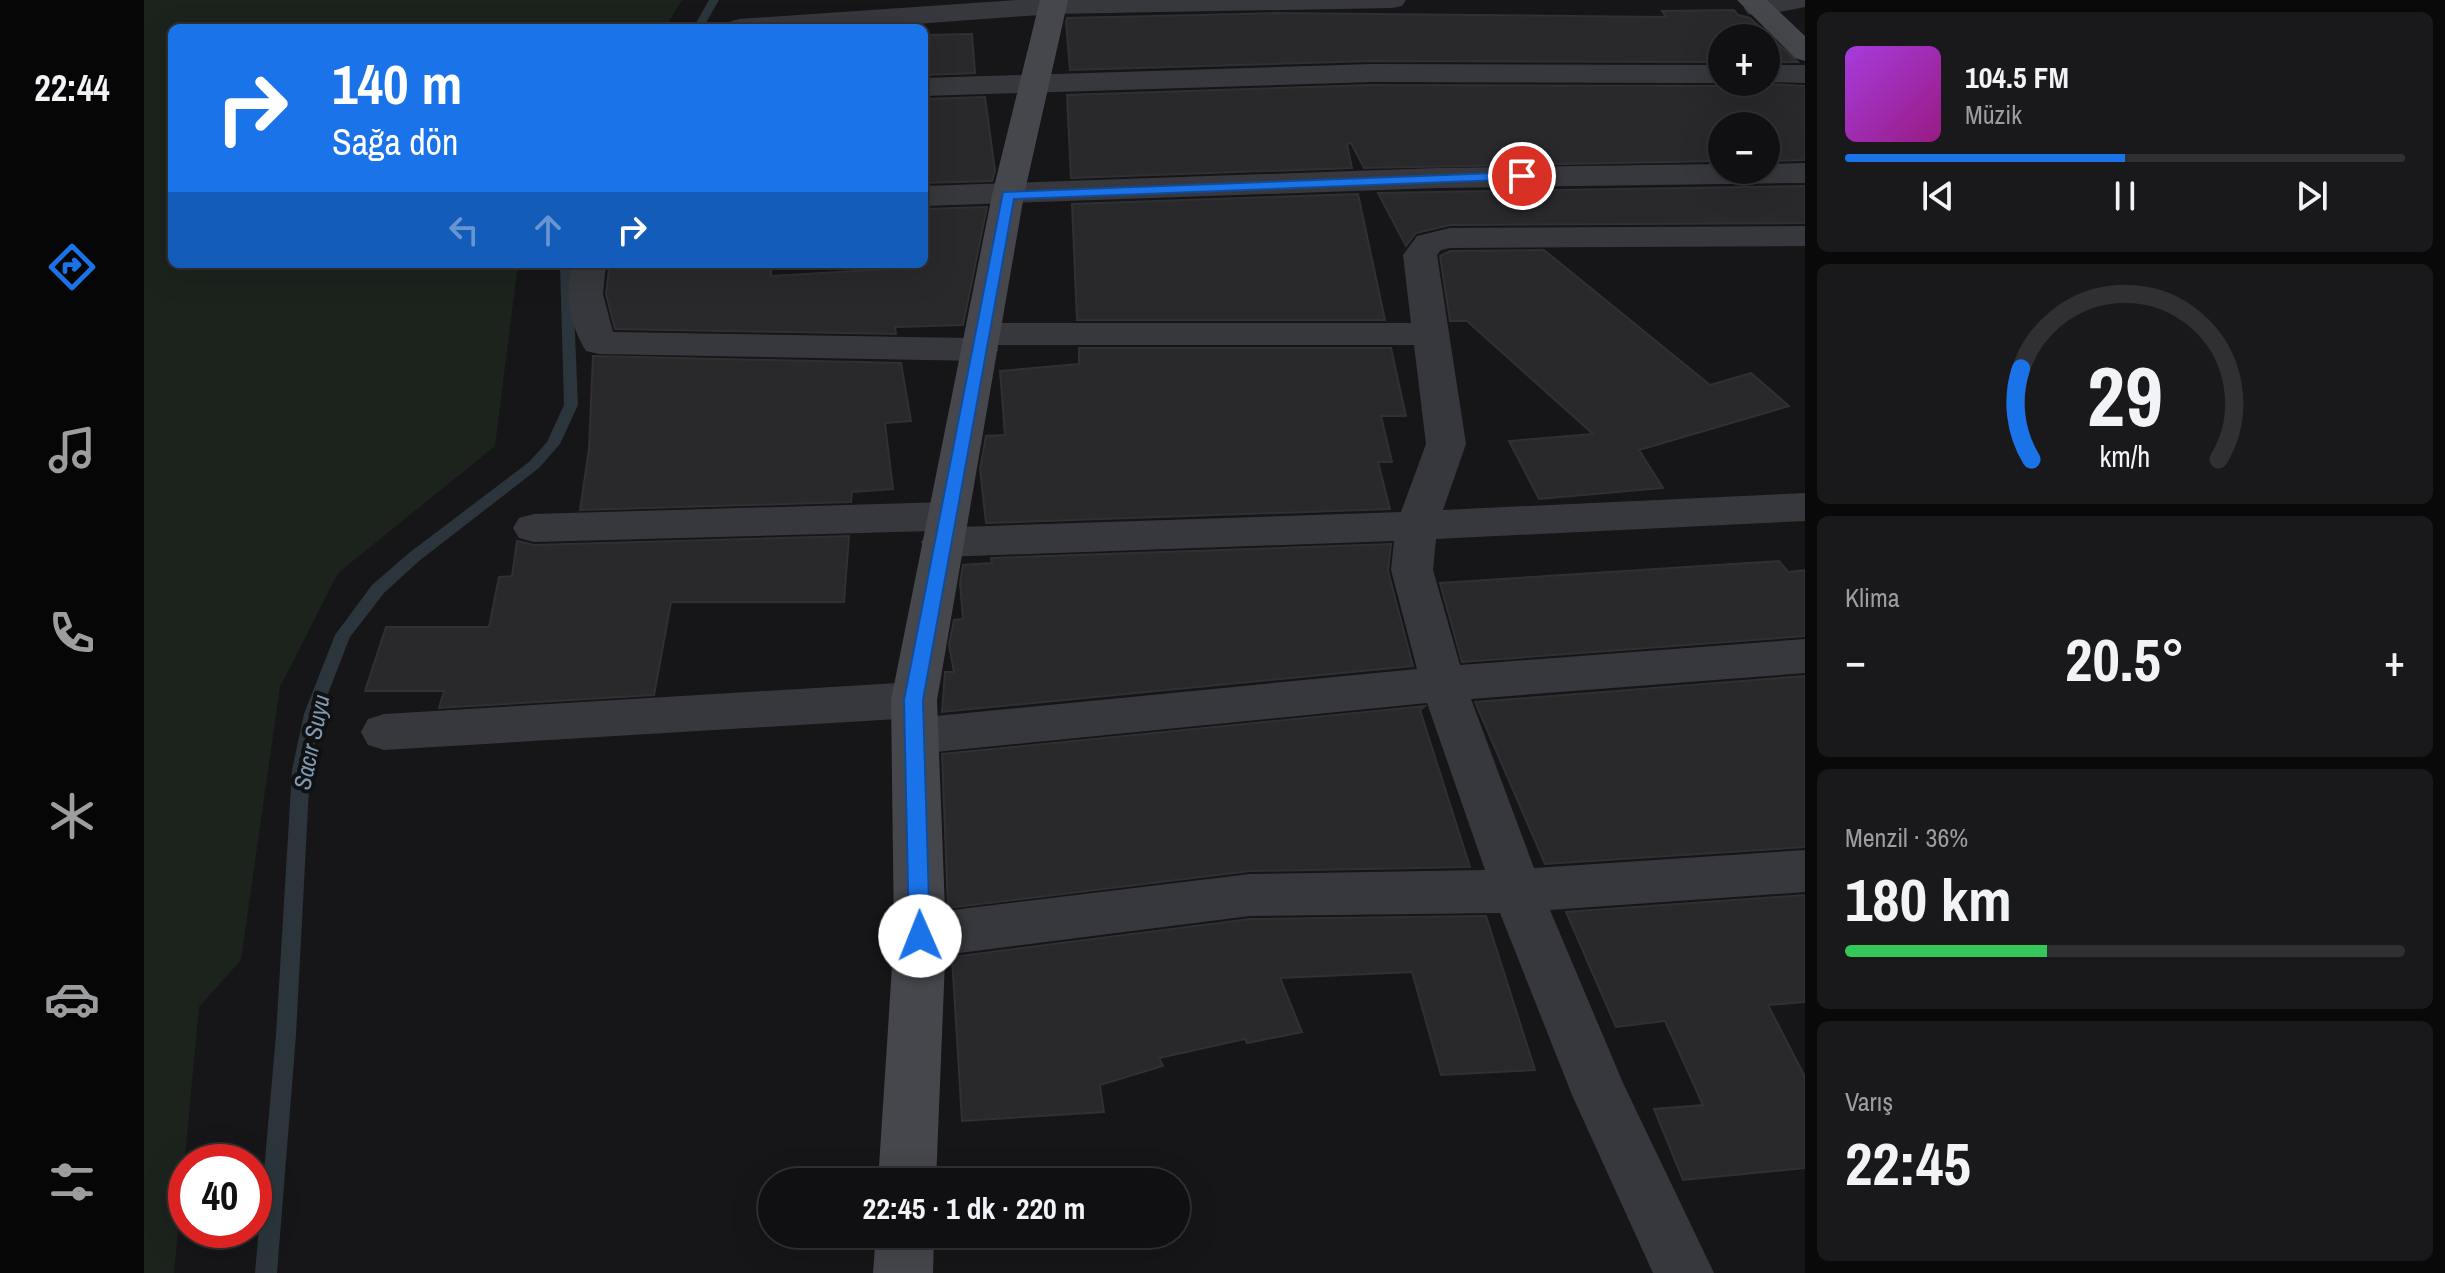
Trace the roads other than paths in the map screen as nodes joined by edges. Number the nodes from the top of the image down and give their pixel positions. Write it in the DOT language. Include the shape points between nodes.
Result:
graph roads {
  1 [pos="1392,0"];
  2 [pos="1798,0"];
  3 [pos="1053,3"];
  4 [pos="1755,4"];
  5 [pos="789,24"];
  6 [pos="1804,55"];
  7 [pos="1780,67"];
  8 [pos="1708,74"];
  9 [pos="1034,85"];
  10 [pos="928,87"];
  11 [pos="1805,173"];
  12 [pos="1008,195"];
  13 [pos="928,196"];
  14 [pos="1805,236"];
  15 [pos="588,268"];
  16 [pos="1433,334"];
  17 [pos="982,342"];
  18 [pos="1805,507"];
  19 [pos="1417,526"];
  20 [pos="534,528"];
  21 [pos="944,529"];
  22 [pos="1805,656"];
  23 [pos="1443,684"];
  24 [pos="914,718"];
  25 [pos="384,732"];
  26 [pos="1805,871"];
  27 [pos="1517,891"];
  28 [pos="920,936"];
  29 [pos="908,1168"];
  30 [pos="904,1248"];
  31 [pos="903,1273"];
  32 [pos="1684,1273"];
  1 -- 3 [label="street"];
  2 -- 4 [label="street"];
  3 -- 5 [label="street"];
  3 -- 9 [label="street"];
  4 -- 6 [label="street"];
  6 -- 7 [label="street"];
  8 -- 9 [label="street" via="1372,73"];
  9 -- 10 [label="street"];
  9 -- 12 [label="street"];
  11 -- 12 [label="street" via="1438,178"];
  12 -- 13 [label="street"];
  12 -- 17 [label="street"];
  14 -- 16 [label="street" via="1450,238 1429,243 1420,255"];
  15 -- 17 [label="street" via="586,300 599,343"];
  16 -- 17 [label="street"];
  16 -- 19 [label="street" via="1446,444"];
  17 -- 21 [label="street"];
  18 -- 19 [label="street"];
  19 -- 21 [label="street"];
  19 -- 23 [label="street" via="1412,570"];
  20 -- 21 [label="street"];
  21 -- 24 [label="street"];
  22 -- 23 [label="street"];
  23 -- 24 [label="street"];
  23 -- 27 [label="street"];
  24 -- 25 [label="street"];
  24 -- 28 [label="street"];
  26 -- 27 [label="street"];
  27 -- 28 [label="street" via="1250,895"];
  27 -- 32 [label="street" via="1600,1095"];
  28 -- 29 [label="street"];
  30 -- 31 [label="street"];
}
